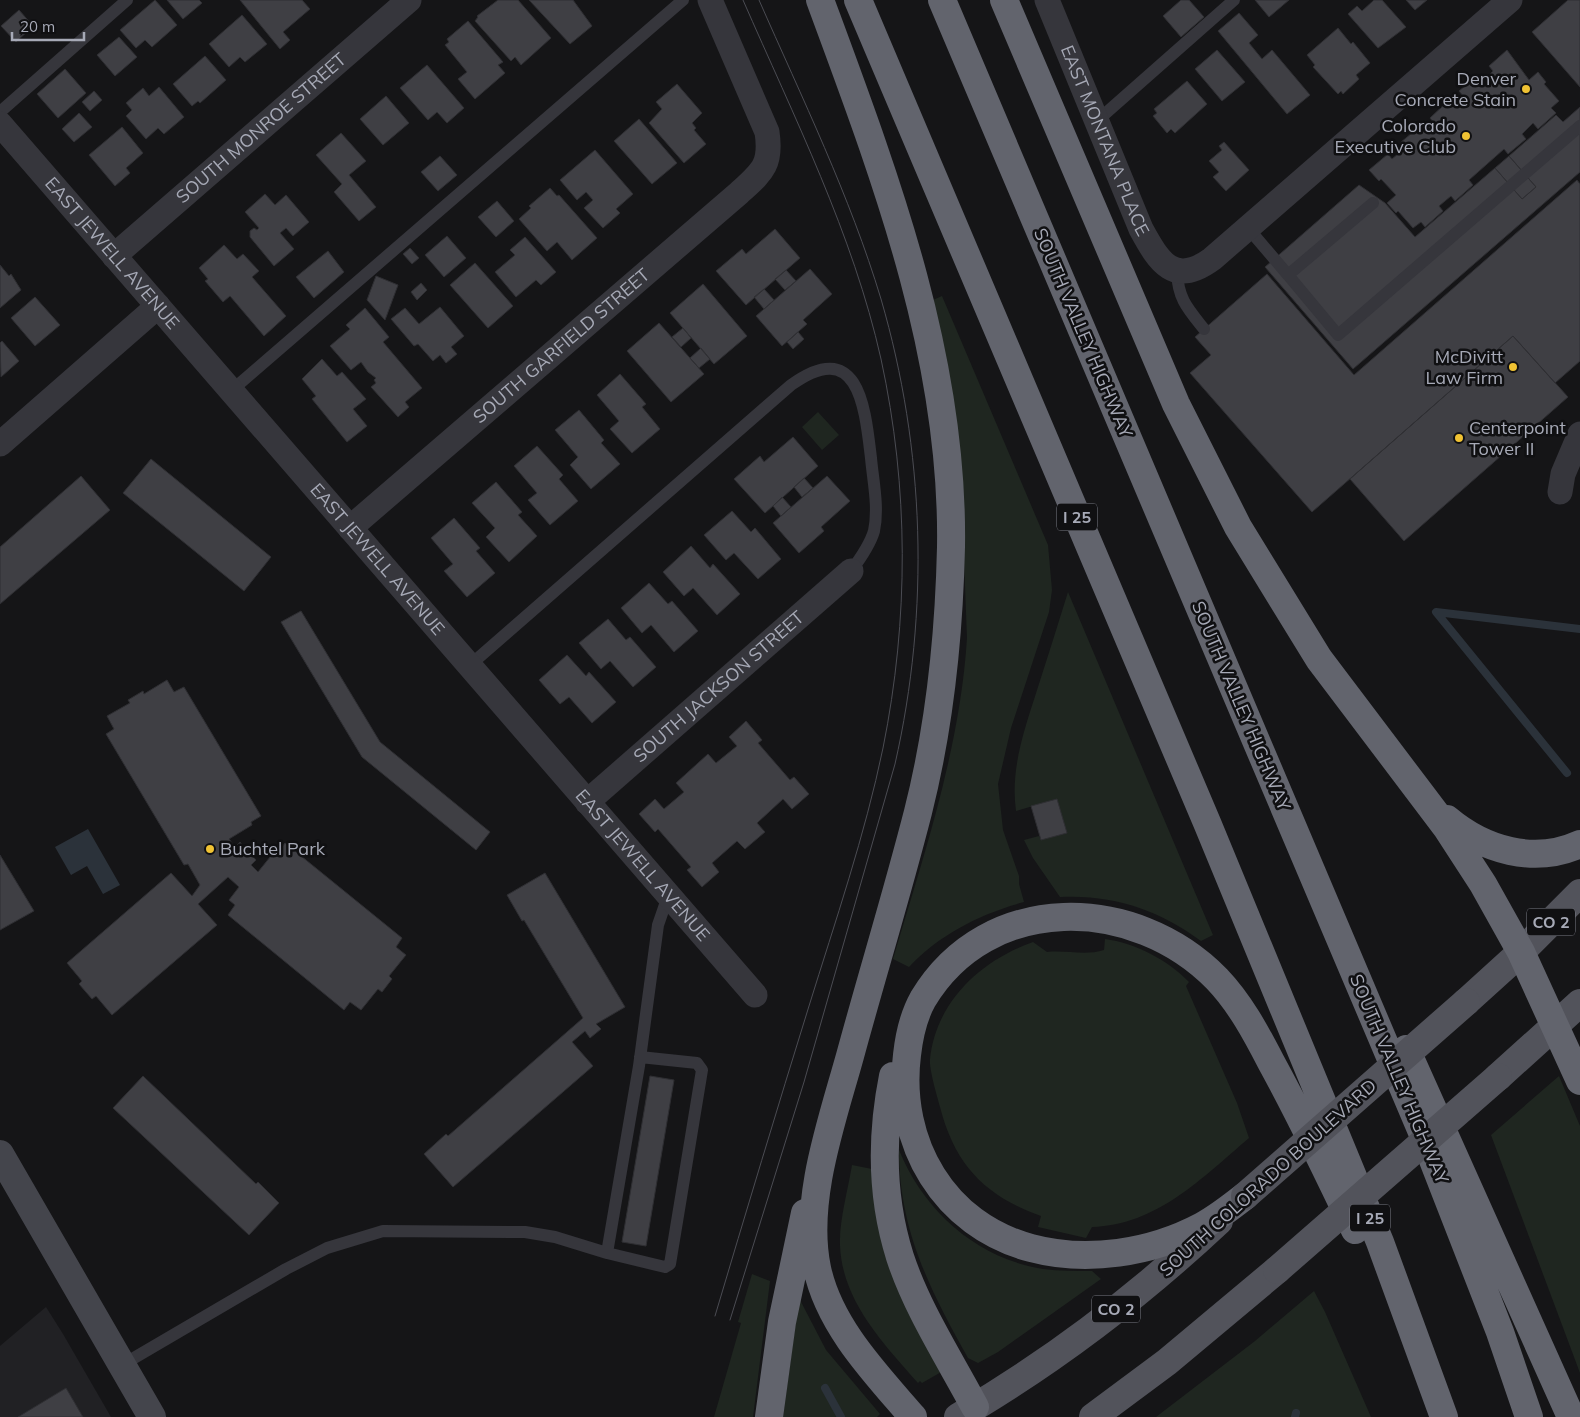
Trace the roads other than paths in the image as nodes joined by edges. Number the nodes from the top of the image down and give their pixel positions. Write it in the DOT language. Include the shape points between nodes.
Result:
graph roads {
  1 [pos="127,0"];
  2 [pos="408,0"];
  3 [pos="683,0"];
  4 [pos="710,0"];
  5 [pos="820,0"];
  6 [pos="858,0"];
  7 [pos="942,0"];
  8 [pos="1004,0"];
  9 [pos="1047,0"];
  10 [pos="1234,0"];
  11 [pos="1510,0"];
  12 [pos="0,112"];
  13 [pos="1098,120"];
  14 [pos="0,124"];
  15 [pos="1580,126"];
  16 [pos="1373,204"];
  17 [pos="1248,228"];
  18 [pos="114,256"];
  19 [pos="1178,272"];
  20 [pos="1288,275"];
  21 [pos="158,306"];
  22 [pos="1204,329"];
  23 [pos="231,391"];
  24 [pos="1580,434"];
  25 [pos="0,444"];
  26 [pos="1560,492"];
  27 [pos="350,528"];
  28 [pos="851,571"];
  29 [pos="469,666"];
  30 [pos="1237,697"];
  31 [pos="1394,761"];
  32 [pos="587,802"];
  33 [pos="1580,844"];
  34 [pos="1580,893"];
  35 [pos="668,896"];
  36 [pos="1521,952"];
  37 [pos="755,995"];
  38 [pos="922,1002"];
  39 [pos="1580,1003"];
  40 [pos="1556,1025"];
  41 [pos="640,1057"];
  42 [pos="1580,1081"];
  43 [pos="827,1144"];
  44 [pos="0,1154"];
  45 [pos="1245,1196"];
  46 [pos="607,1253"];
  47 [pos="122,1365"];
  48 [pos="1442,1411"];
  49 [pos="971,1414"];
  50 [pos="1095,1416"];
  51 [pos="152,1417"];
  52 [pos="769,1417"];
  53 [pos="913,1417"];
  54 [pos="1529,1417"];
  55 [pos="1571,1417"];
  1 -- 12 [label="lane"];
  2 -- 18 [label="street, SOUTH MONROE STREET"];
  3 -- 23 [label="lane"];
  4 -- 27 [label="street, SOUTH GARFIELD STREET" via="764,126 769,144 768,160 739,193"];
  5 -- 43 [label="highway" via="914,277 939,384 946,428 951,505 948,628 934,742 918,812"];
  6 -- 48 [label="highway, I 25" via="1380,1242"];
  7 -- 30 [label="highway, SOUTH VALLEY HIGHWAY"];
  8 -- 31 [label="highway" via="1176,404 1210,474 1256,560 1294,621"];
  9 -- 13 [label="street, EAST MONTANA PLACE"];
  10 -- 13 [label="lane"];
  11 -- 17 [label="street"];
  13 -- 19 [label="street, EAST MONTANA PLACE" via="1146,237 1160,259"];
  14 -- 18 [label="street, EAST JEWELL AVENUE"];
  15 -- 20 [label="lane" via="1338,335"];
  16 -- 20 [label="lane"];
  17 -- 19 [label="street" via="1203,266"];
  17 -- 20 [label="lane"];
  18 -- 21 [label="street, EAST JEWELL AVENUE"];
  19 -- 22 [label="lane" via="1178,289 1186,307"];
  21 -- 23 [label="street, EAST JEWELL AVENUE"];
  21 -- 25 [label="street"];
  23 -- 27 [label="street, EAST JEWELL AVENUE"];
  24 -- 26 [label="street"];
  27 -- 29 [label="street, EAST JEWELL AVENUE"];
  28 -- 29 [label="lane" via="867,547 874,528 876,503 867,424 857,386 846,375 825,368 806,373 790,385"];
  28 -- 32 [label="street, SOUTH JACKSON STREET"];
  29 -- 32 [label="street, EAST JEWELL AVENUE"];
  30 -- 54 [label="highway, SOUTH VALLEY HIGHWAY" via="1422,1132 1500,1332"];
  30 -- 55 [label="highway" via="1360,947"];
  31 -- 33 [label="highway" via="1437,810 1458,828 1486,844 1533,854 1560,851"];
  31 -- 36 [label="highway" via="1446,827"];
  32 -- 35 [label="street, EAST JEWELL AVENUE"];
  34 -- 36 [label="main road, SOUTH COLORADO BOULEVARD / CO 2"];
  35 -- 37 [label="street, EAST JEWELL AVENUE"];
  35 -- 41 [label="lane" via="658,925"];
  36 -- 40 [label="highway"];
  36 -- 45 [label="main road, SOUTH COLORADO BOULEVARD / CO 2, bridge"];
  38 -- 45 [label="highway" via="908,1044 904,1086 911,1130 931,1174 961,1210 980,1226 1002,1238 1039,1250 1081,1255 1118,1252 1158,1244 1190,1232"];
  38 -- 48 [label="highway" via="949,968 974,948 1003,932 1048,918 1086,916 1124,923 1160,937 1191,956 1229,993 1259,1039 1304,1122"];
  38 -- 49 [label="highway" via="898,1053 889,1097 883,1162 900,1257"];
  39 -- 40 [label="main road"];
  40 -- 42 [label="highway"];
  40 -- 50 [label="main road, bridge" via="1277,1270 1167,1362"];
  41 -- 46 [label="lane"];
  41 -- 46 [label="lane" via="697,1064 702,1070 670,1264 665,1267"];
  43 -- 52 [label="highway" via="794,1254"];
  43 -- 53 [label="highway" via="816,1194 814,1221 817,1268 824,1291 858,1350"];
  44 -- 47 [label="main road"];
  45 -- 49 [label="main road, SOUTH COLORADO BOULEVARD / CO 2" via="1169,1266 1103,1320"];
  46 -- 47 [label="lane" via="555,1237 524,1232 398,1230 368,1235 327,1248 286,1268"];
  47 -- 51 [label="main road"];
}
